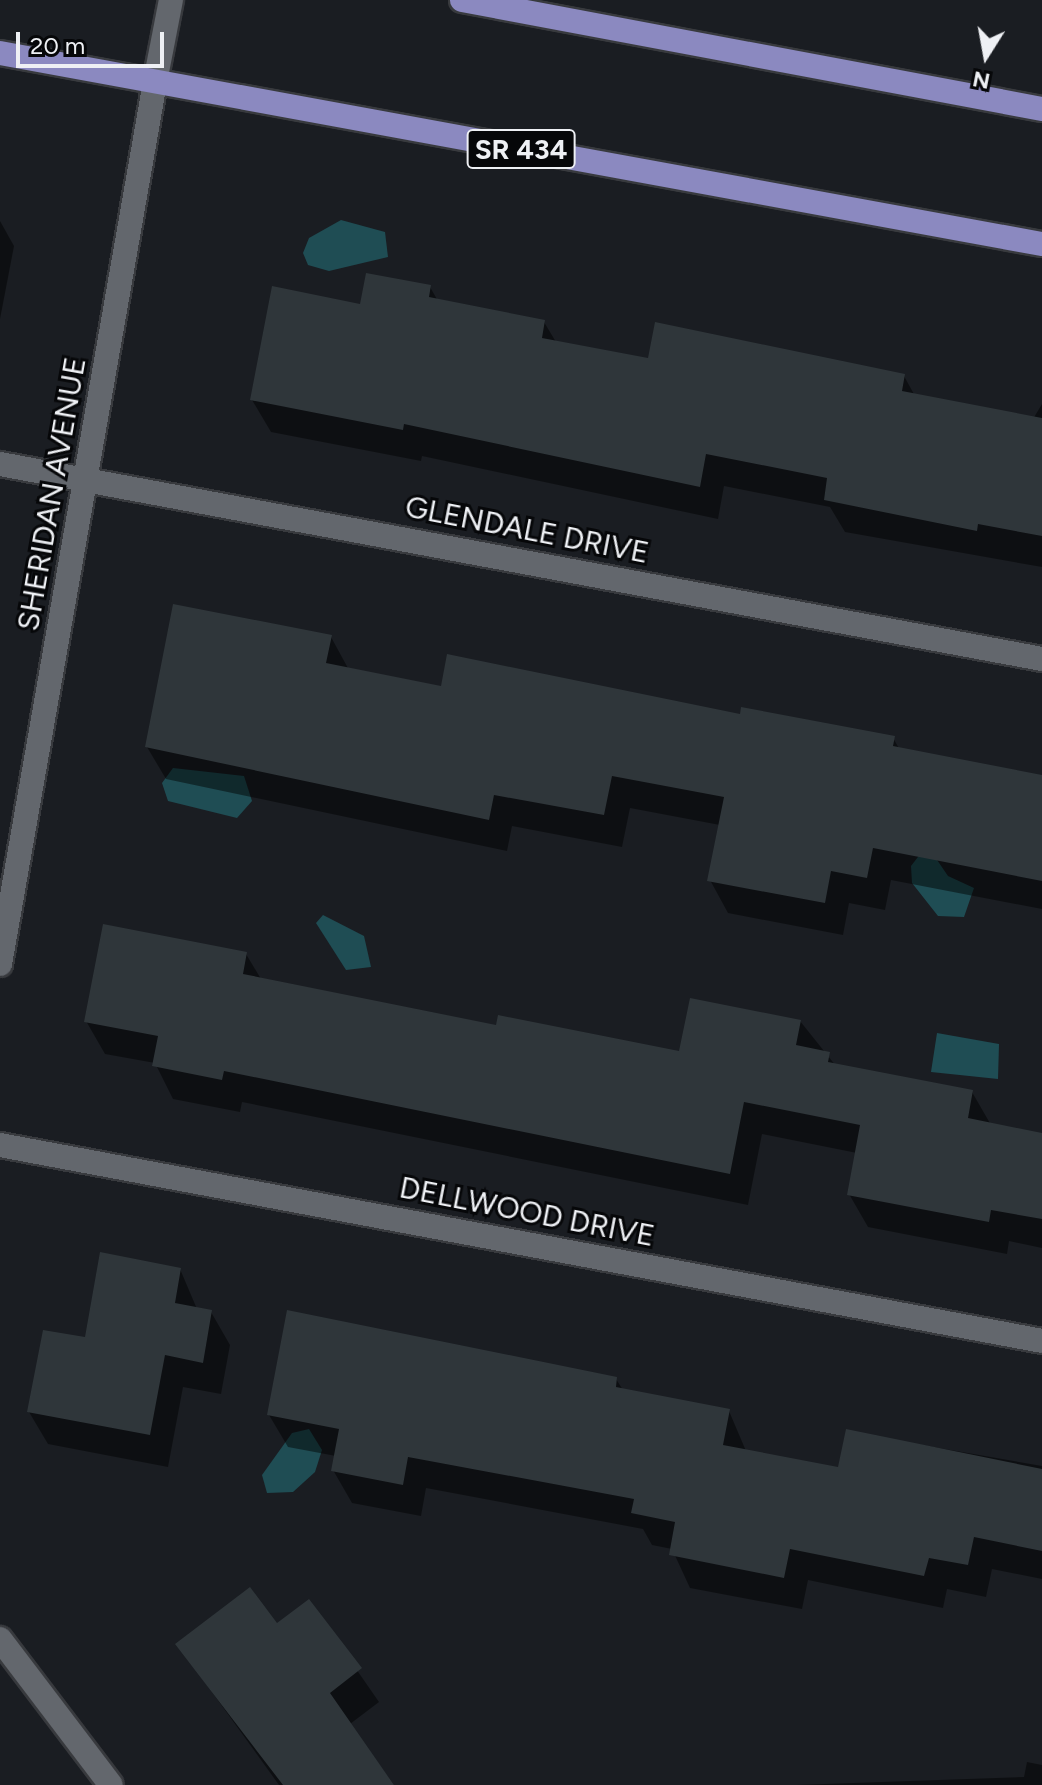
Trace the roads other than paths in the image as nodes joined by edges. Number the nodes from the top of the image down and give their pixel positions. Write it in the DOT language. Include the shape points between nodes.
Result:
graph roads {
  1 [pos="171,0"];
  2 [pos="462,0"];
  3 [pos="0,53"];
  4 [pos="155,82"];
  5 [pos="1042,109"];
  6 [pos="1042,244"];
  7 [pos="0,464"];
  8 [pos="88,480"];
  9 [pos="1042,659"];
  10 [pos="0,964"];
  11 [pos="0,1145"];
  12 [pos="1042,1341"];
  13 [pos="0,1639"];
  14 [pos="111,1785"];
  1 -- 4 [label="street, SHERIDAN AVENUE"];
  2 -- 5 [label="main road"];
  3 -- 4 [label="main road, SR 434"];
  4 -- 6 [label="main road, SR 434"];
  4 -- 8 [label="street, SHERIDAN AVENUE"];
  7 -- 8 [label="street, GLENDALE DRIVE"];
  8 -- 9 [label="street, GLENDALE DRIVE"];
  8 -- 10 [label="street, SHERIDAN AVENUE"];
  11 -- 12 [label="street, DELLWOOD DRIVE"];
  13 -- 14 [label="street"];
}
